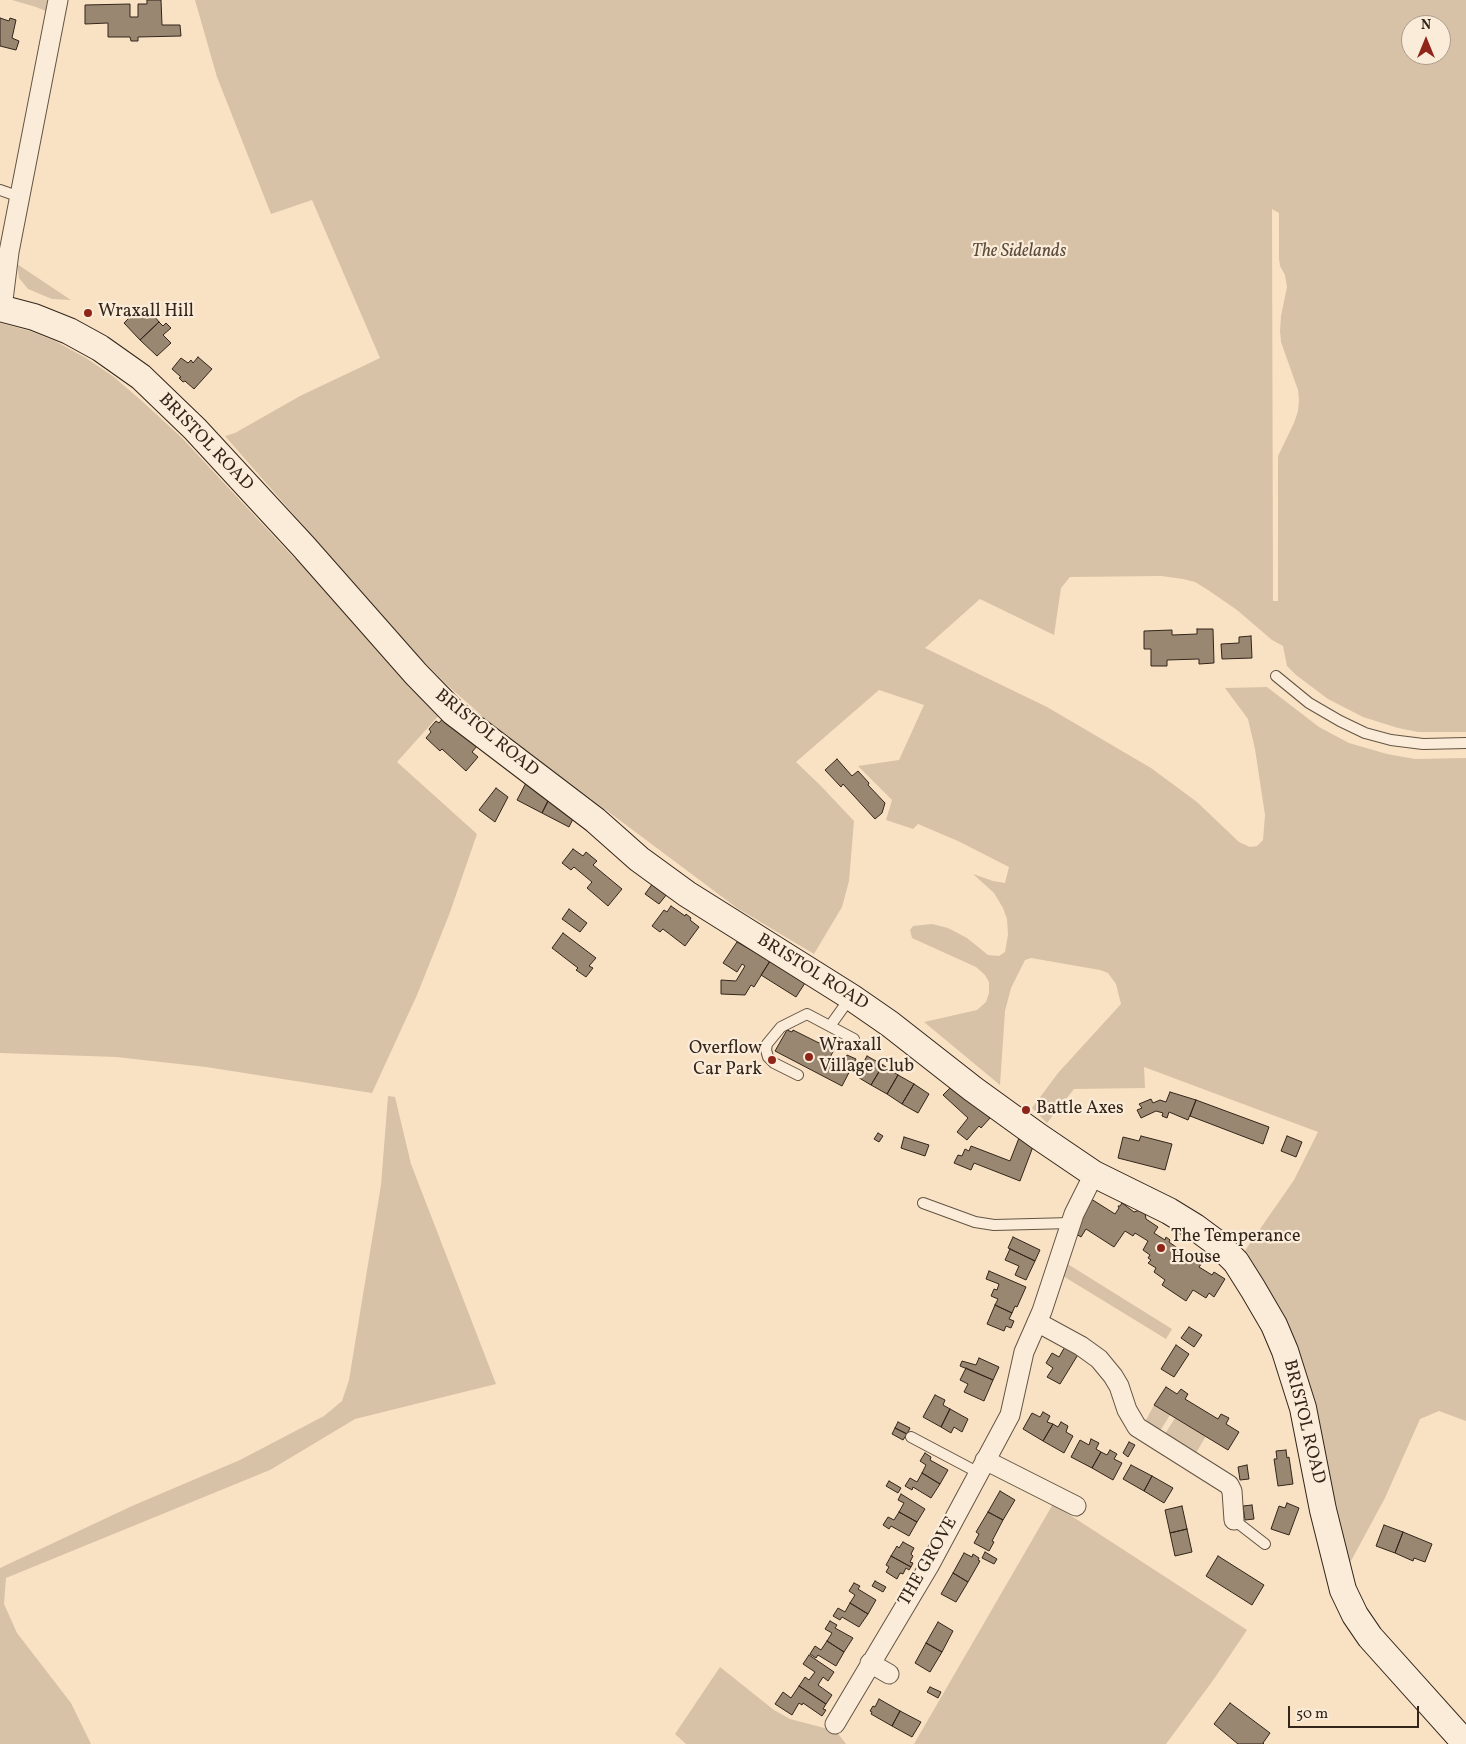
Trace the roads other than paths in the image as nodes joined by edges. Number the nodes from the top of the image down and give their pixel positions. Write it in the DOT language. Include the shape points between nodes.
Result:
graph roads {
  1 [pos="58,0"];
  2 [pos="0,190"];
  3 [pos="20,197"];
  4 [pos="1,308"];
  5 [pos="1276,676"];
  6 [pos="1466,743"];
  7 [pos="851,997"];
  8 [pos="830,1026"];
  9 [pos="854,1039"];
  10 [pos="798,1075"];
  11 [pos="1094,1174"];
  12 [pos="923,1204"];
  13 [pos="1071,1223"];
  14 [pos="1037,1322"];
  15 [pos="912,1437"];
  16 [pos="982,1467"];
  17 [pos="1071,1497"];
  18 [pos="1234,1520"];
  19 [pos="1265,1544"];
  20 [pos="870,1663"];
  21 [pos="889,1674"];
  22 [pos="835,1724"];
  23 [pos="1466,1744"];
  1 -- 3 [label="street"];
  2 -- 3 [label="lane"];
  3 -- 4 [label="street"];
  4 -- 7 [label="main road, BRISTOL ROAD" via="69,331 141,377 196,429 453,712 687,894"];
  5 -- 6 [label="lane" via="1309,703 1366,733 1423,744"];
  7 -- 8 [label="lane"];
  7 -- 11 [label="main road, BRISTOL ROAD" via="1032,1132"];
  8 -- 9 [label="lane"];
  8 -- 10 [label="lane" via="807,1014 781,1028 767,1044 768,1057"];
  11 -- 13 [label="street, THE GROVE"];
  11 -- 23 [label="main road, BRISTOL ROAD" via="1195,1227 1236,1262 1274,1325 1294,1375 1343,1590 1370,1637"];
  12 -- 13 [label="lane" via="975,1222 994,1225"];
  13 -- 14 [label="street, THE GROVE"];
  14 -- 16 [label="street, THE GROVE" via="1021,1364 1010,1414"];
  14 -- 18 [label="street" via="1095,1355 1119,1386 1137,1427 1199,1474 1231,1487"];
  15 -- 16 [label="lane"];
  16 -- 17 [label="street"];
  16 -- 20 [label="street, THE GROVE" via="929,1566"];
  18 -- 19 [label="lane"];
  20 -- 21 [label="street"];
  20 -- 22 [label="street, THE GROVE"];
}
